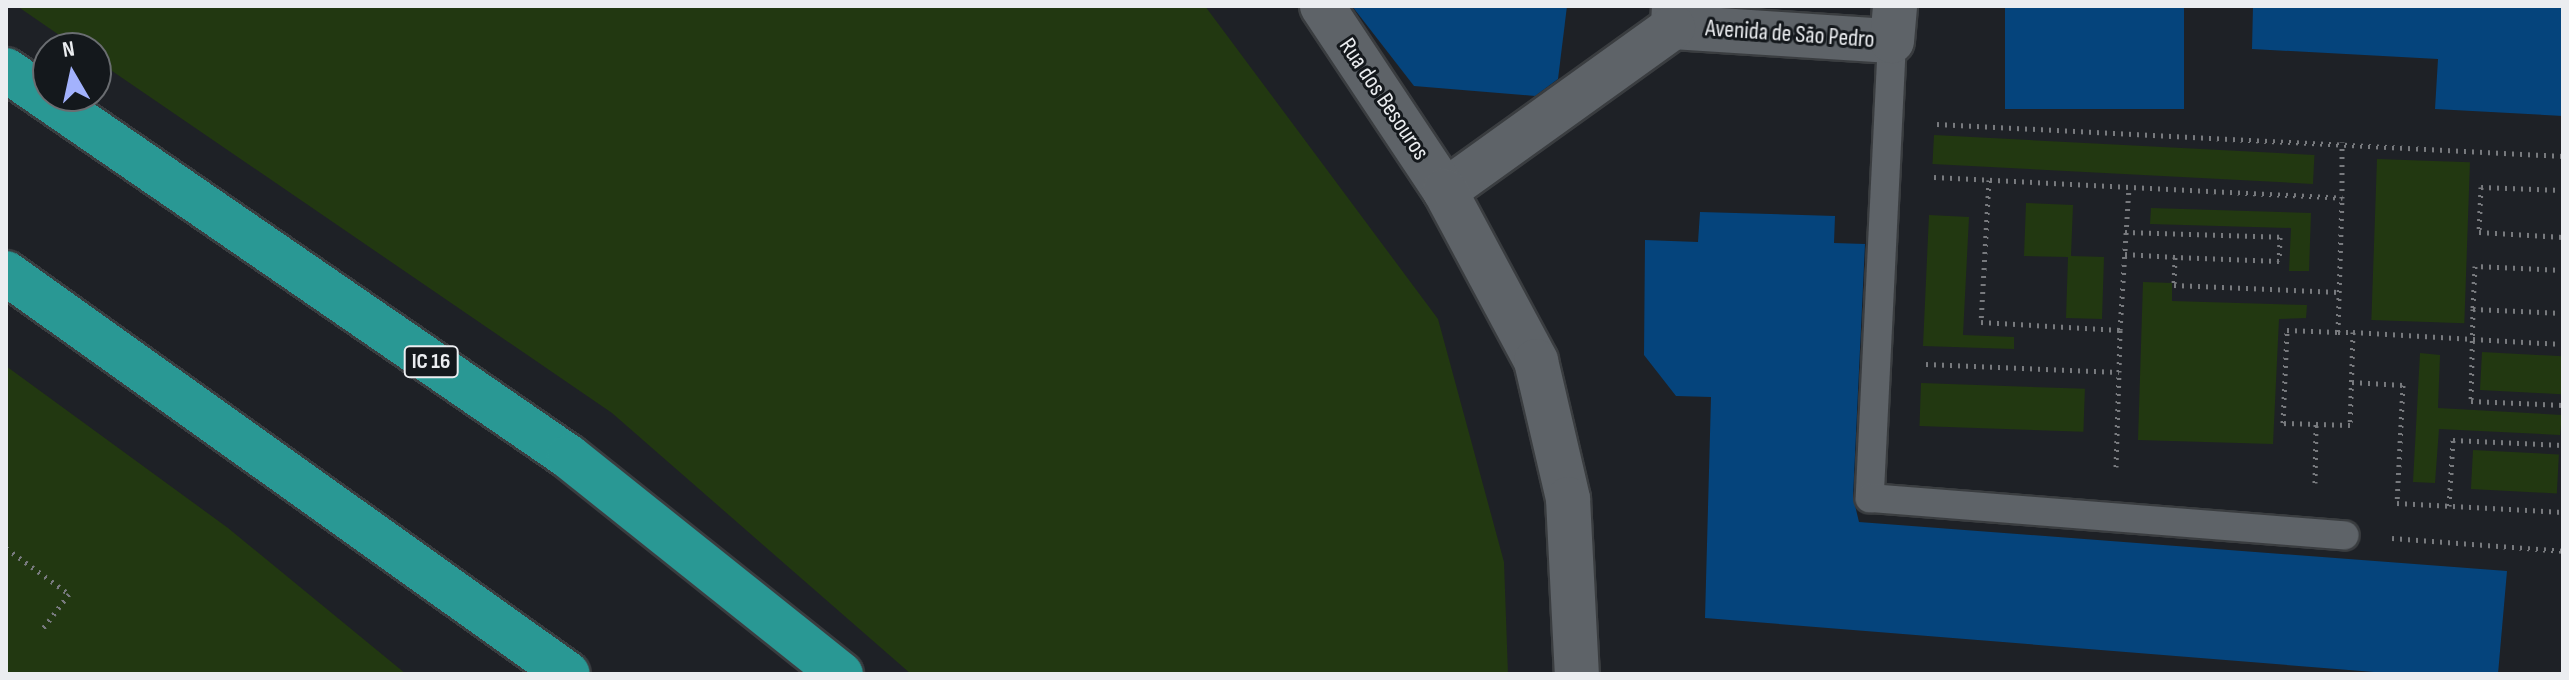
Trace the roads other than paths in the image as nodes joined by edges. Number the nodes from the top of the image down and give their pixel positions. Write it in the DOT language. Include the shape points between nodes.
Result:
graph roads {
  1 [pos="1322,6"];
  2 [pos="1673,16"];
  3 [pos="1894,23"];
  4 [pos="6,70"];
  5 [pos="1445,191"];
  6 [pos="6,273"];
  7 [pos="2345,535"];
  8 [pos="568,674"];
  9 [pos="841,674"];
  10 [pos="1577,674"];
  1 -- 5 [label="street, Rua dos Besouros"];
  2 -- 3 [label="street, Avenida de São Pedro"];
  2 -- 5 [label="street"];
  3 -- 7 [label="lane" via="1870,498"];
  4 -- 9 [label="highway, IC 16" via="569,457"];
  5 -- 10 [label="street, Rua dos Besouros" via="1514,308 1556,425 1576,576"];
  6 -- 8 [label="highway"];
}
